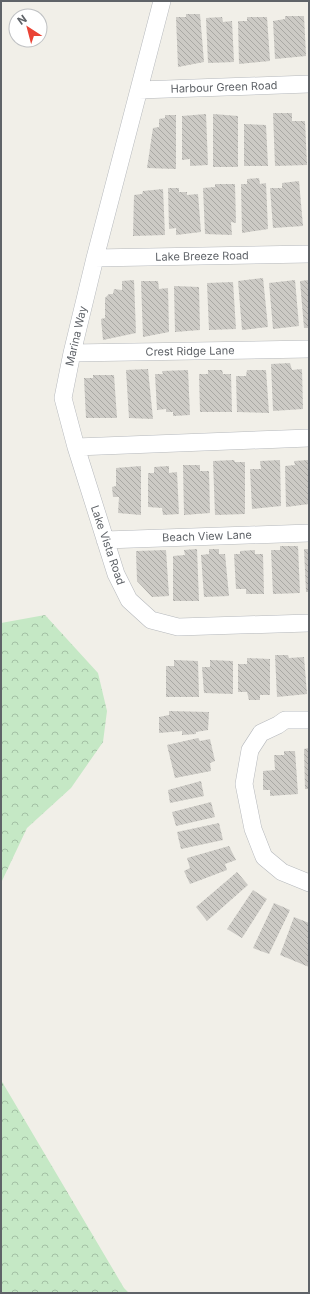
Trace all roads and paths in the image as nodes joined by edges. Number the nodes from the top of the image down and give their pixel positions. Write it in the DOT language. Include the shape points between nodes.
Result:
graph roads {
  1 [pos="162,1"];
  2 [pos="309,84"];
  3 [pos="139,90"];
  4 [pos="309,254"];
  5 [pos="95,258"];
  6 [pos="309,349"];
  7 [pos="72,353"];
  8 [pos="309,438"];
  9 [pos="76,447"];
  10 [pos="309,533"];
  11 [pos="105,540"];
  12 [pos="309,623"];
  13 [pos="309,720"];
  14 [pos="309,883"];
  1 -- 3 [label="street, Marina Way"];
  2 -- 3 [label="street, Harbour Green Road"];
  3 -- 5 [label="street, Marina Way"];
  4 -- 5 [label="street, Lake Breeze Road"];
  5 -- 7 [label="street, Marina Way"];
  6 -- 7 [label="street, Crest Ridge Lane"];
  7 -- 9 [label="street, Marina Way" via="63,398"];
  8 -- 9 [label="street"];
  9 -- 11 [label="street, Lake Vista Road"];
  10 -- 11 [label="street, Beach View Lane"];
  11 -- 12 [label="street, Lake Vista Road" via="116,574 129,600 151,620 178,627"];
  13 -- 14 [label="street" via="285,720 261,733 250,750 244,784 253,829 264,857 282,872"];
}
